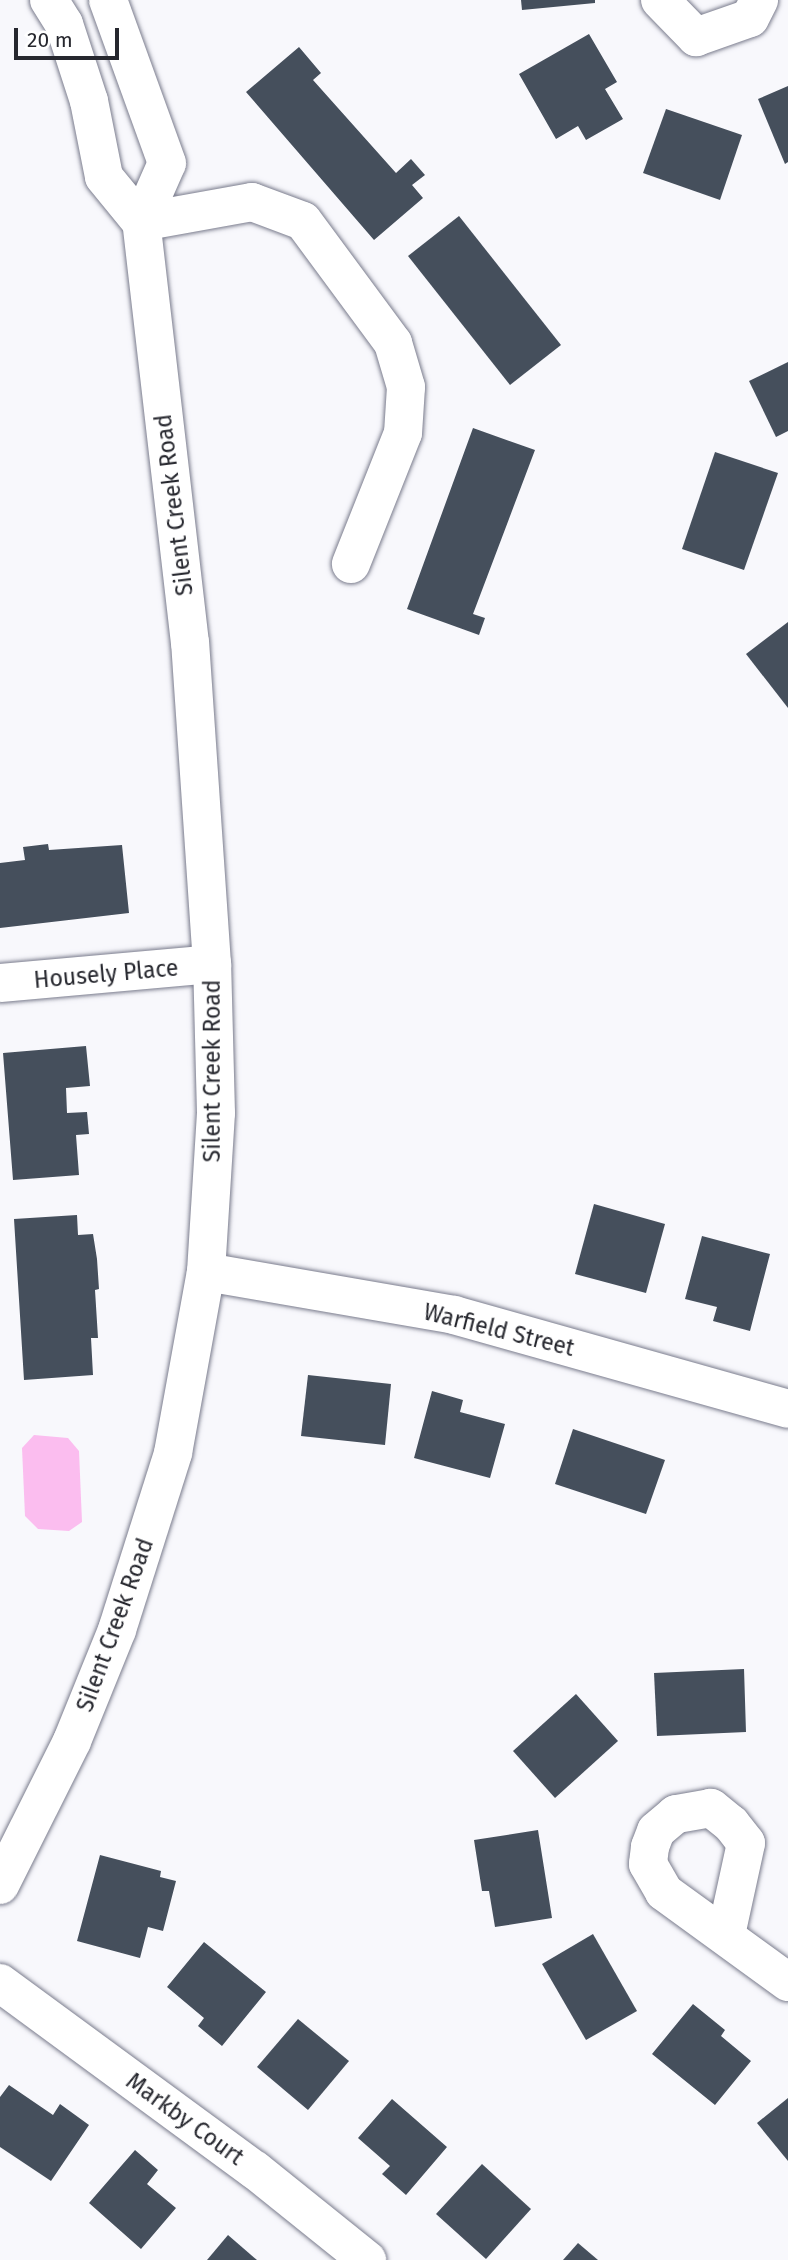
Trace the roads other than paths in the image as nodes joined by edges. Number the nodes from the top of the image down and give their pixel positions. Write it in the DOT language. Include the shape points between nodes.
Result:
graph roads {
  1 [pos="49,0"];
  2 [pos="108,0"];
  3 [pos="660,0"];
  4 [pos="759,0"];
  5 [pos="141,222"];
  6 [pos="351,564"];
  7 [pos="212,964"];
  8 [pos="0,983"];
  9 [pos="206,1272"];
  10 [pos="788,1409"];
  11 [pos="0,1884"];
  12 [pos="726,1935"];
  13 [pos="788,1982"];
  14 [pos="0,1983"];
  15 [pos="367,2260"];
  1 -- 5 [label="street" via="64,24 89,101 104,177"];
  2 -- 5 [label="street" via="167,163"];
  3 -- 4 [label="street" via="696,37 750,18"];
  5 -- 6 [label="street" via="253,201 303,221 393,343 405,387 403,433"];
  5 -- 7 [label="street, Silent Creek Road" via="190,643"];
  7 -- 8 [label="street, Housely Place"];
  7 -- 9 [label="street, Silent Creek Road" via="216,1113"];
  9 -- 10 [label="street, Warfield Street" via="454,1315"];
  9 -- 11 [label="street, Silent Creek Road" via="173,1453 117,1630 72,1741"];
  12 -- 13 [label="street"];
  14 -- 15 [label="street, Markby Court" via="255,2170"];
}
